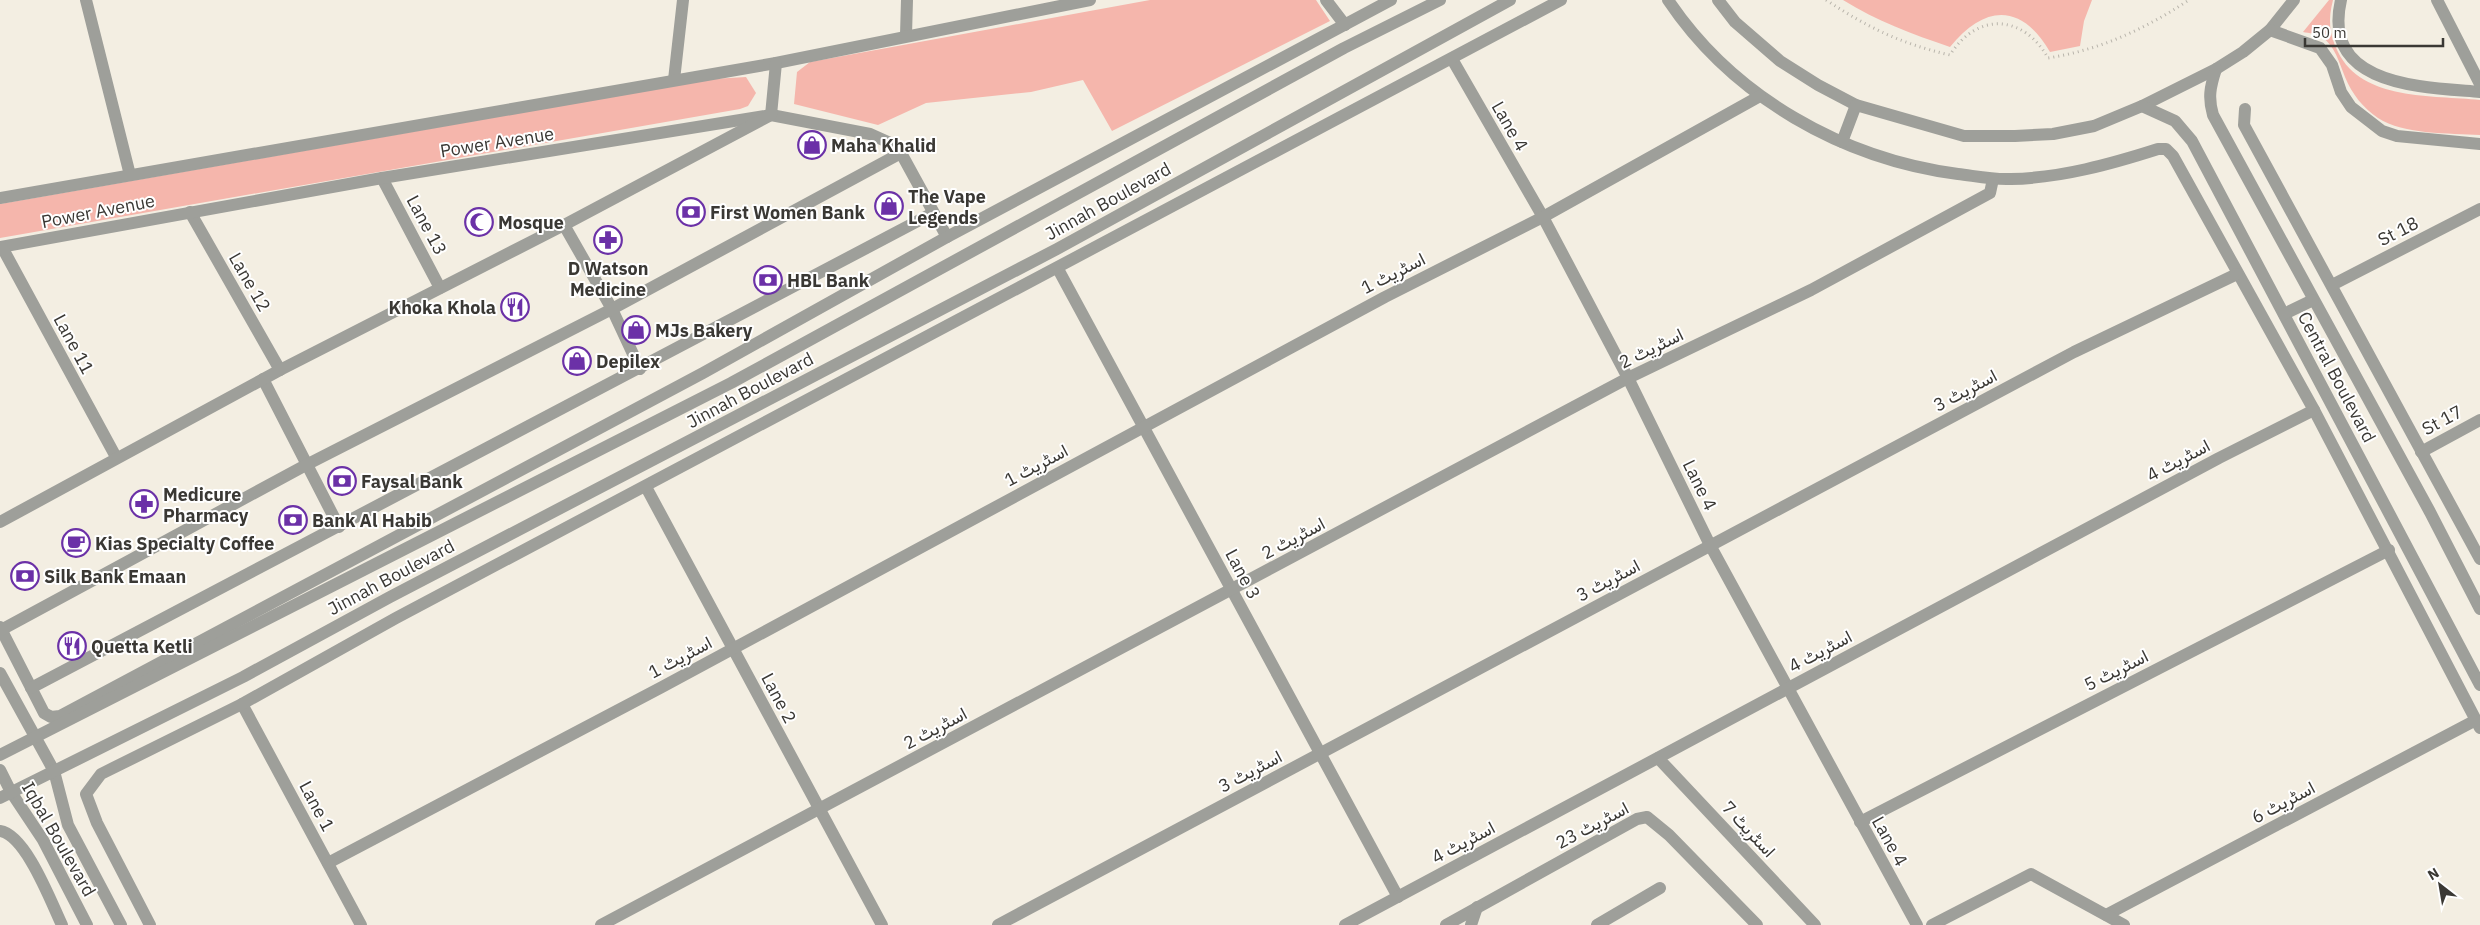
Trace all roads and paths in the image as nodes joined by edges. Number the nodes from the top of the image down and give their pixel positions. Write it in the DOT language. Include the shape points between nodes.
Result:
graph roads {
  1 [pos="86,0"];
  2 [pos="683,0"];
  3 [pos="907,0"];
  4 [pos="1090,0"];
  5 [pos="1326,0"];
  6 [pos="1391,0"];
  7 [pos="1440,0"];
  8 [pos="1510,0"];
  9 [pos="1561,0"];
  10 [pos="1668,0"];
  11 [pos="1718,0"];
  12 [pos="1826,0"];
  13 [pos="2189,0"];
  14 [pos="2294,0"];
  15 [pos="2341,0"];
  16 [pos="2437,0"];
  17 [pos="1345,25"];
  18 [pos="2270,30"];
  19 [pos="906,35"];
  20 [pos="1452,59"];
  21 [pos="776,62"];
  22 [pos="2216,69"];
  23 [pos="674,80"];
  24 [pos="2480,84"];
  25 [pos="2480,92"];
  26 [pos="1760,96"];
  27 [pos="1856,105"];
  28 [pos="2142,106"];
  29 [pos="2245,109"];
  30 [pos="771,115"];
  31 [pos="1842,142"];
  32 [pos="2480,144"];
  33 [pos="901,153"];
  34 [pos="130,175"];
  35 [pos="382,178"];
  36 [pos="1993,178"];
  37 [pos="0,198"];
  38 [pos="2480,209"];
  39 [pos="190,212"];
  40 [pos="934,213"];
  41 [pos="1542,217"];
  42 [pos="564,226"];
  43 [pos="947,237"];
  44 [pos="1,247"];
  45 [pos="1058,269"];
  46 [pos="2238,274"];
  47 [pos="2332,284"];
  48 [pos="440,288"];
  49 [pos="2313,300"];
  50 [pos="612,309"];
  51 [pos="2284,314"];
  52 [pos="640,369"];
  53 [pos="280,370"];
  54 [pos="1628,378"];
  55 [pos="263,379"];
  56 [pos="2314,410"];
  57 [pos="2480,420"];
  58 [pos="1143,427"];
  59 [pos="2421,452"];
  60 [pos="116,457"];
  61 [pos="306,465"];
  62 [pos="2368,470"];
  63 [pos="2350,479"];
  64 [pos="646,487"];
  65 [pos="2448,501"];
  66 [pos="2430,512"];
  67 [pos="0,522"];
  68 [pos="338,526"];
  69 [pos="1710,545"];
  70 [pos="2389,550"];
  71 [pos="2480,559"];
  72 [pos="1232,590"];
  73 [pos="2480,609"];
  74 [pos="1,629"];
  75 [pos="733,648"];
  76 [pos="0,673"];
  77 [pos="2480,685"];
  78 [pos="31,688"];
  79 [pos="1787,689"];
  80 [pos="242,704"];
  81 [pos="2478,724"];
  82 [pos="35,737"];
  83 [pos="1320,754"];
  84 [pos="0,755"];
  85 [pos="1658,758"];
  86 [pos="0,770"];
  87 [pos="54,771"];
  88 [pos="6,795"];
  89 [pos="819,809"];
  90 [pos="1860,822"];
  91 [pos="0,831"];
  92 [pos="328,863"];
  93 [pos="1660,888"];
  94 [pos="1398,897"];
  95 [pos="1477,907"];
  96 [pos="2106,915"];
  97 [pos="62,925"];
  98 [pos="87,925"];
  99 [pos="122,925"];
  100 [pos="150,925"];
  101 [pos="361,925"];
  102 [pos="601,925"];
  103 [pos="882,925"];
  104 [pos="998,925"];
  105 [pos="1345,925"];
  106 [pos="1446,925"];
  107 [pos="1471,925"];
  108 [pos="1597,925"];
  109 [pos="1756,925"];
  110 [pos="1815,925"];
  111 [pos="1917,925"];
  112 [pos="1932,925"];
  113 [pos="2124,925"];
  1 -- 34 [label="street"];
  2 -- 23 [label="street"];
  3 -- 19 [label="street"];
  4 -- 19 [label="street, Power Avenue"];
  5 -- 17 [label="street"];
  6 -- 17 [label="street"];
  7 -- 82 [label="street, Jinnah Boulevard" via="1344,48 731,383"];
  8 -- 87 [label="street, Jinnah Boulevard" via="1057,249 243,676"];
  9 -- 20 [label="street"];
  10 -- 26 [label="street" via="1683,23 1721,63"];
  11 -- 27 [label="street" via="1735,22 1780,61"];
  12 -- 13 [label="path" via="1868,27 1916,47 1950,55 1968,33 1982,26 1999,24 2028,32 2048,58 2119,40"];
  14 -- 18 [label="street"];
  15 -- 25 [label="street" via="2338,19 2341,36 2349,52 2364,69 2382,79 2410,86"];
  16 -- 24 [label="street"];
  17 -- 43 [label="street"];
  18 -- 22 [label="street"];
  18 -- 32 [label="street" via="2320,48 2332,65 2341,92 2351,108 2382,131 2398,136"];
  19 -- 21 [label="street, Power Avenue"];
  20 -- 41 [label="street, Lane 4"];
  20 -- 45 [label="street"];
  21 -- 23 [label="street, Power Avenue"];
  21 -- 30 [label="street"];
  22 -- 28 [label="street"];
  22 -- 49 [label="street, Central Boulevard" via="2209,100 2213,115"];
  23 -- 34 [label="street, Power Avenue"];
  26 -- 31 [label="street" via="1804,124"];
  26 -- 41 [label="street, اسٹریٹ 1"];
  27 -- 28 [label="street" via="1964,136 2053,134 2094,126"];
  27 -- 31 [label="street"];
  28 -- 51 [label="street, Central Boulevard" via="2175,121 2192,141"];
  29 -- 47 [label="street" via="2244,125"];
  30 -- 33 [label="street, Power Avenue" via="870,134 890,143"];
  30 -- 35 [label="street, Power Avenue"];
  30 -- 42 [label="street"];
  31 -- 36 [label="street" via="1914,166"];
  33 -- 40 [label="street, Power Avenue"];
  33 -- 50 [label="street"];
  34 -- 37 [label="street, Power Avenue"];
  35 -- 39 [label="street, Power Avenue"];
  35 -- 48 [label="street, Lane 13"];
  36 -- 46 [label="street" via="2053,175 2109,164 2158,148 2166,149 2173,156"];
  36 -- 54 [label="street, اسٹریٹ 2" via="1990,194 1811,290"];
  38 -- 47 [label="street, St 18"];
  39 -- 44 [label="street, Power Avenue"];
  39 -- 53 [label="street, Lane 12"];
  40 -- 43 [label="street, Power Avenue"];
  40 -- 52 [label="street"];
  41 -- 54 [label="street, Lane 4"];
  41 -- 58 [label="street, اسٹریٹ 1"];
  42 -- 48 [label="street"];
  42 -- 50 [label="street"];
  43 -- 78 [label="street" via="703,373 60,716 44,713"];
  44 -- 60 [label="street, Lane 11"];
  45 -- 58 [label="street, Lane 3"];
  45 -- 64 [label="street"];
  46 -- 56 [label="street"];
  46 -- 69 [label="street, اسٹریٹ 3" via="2074,352"];
  47 -- 59 [label="street"];
  48 -- 53 [label="street"];
  49 -- 51 [label="street"];
  49 -- 66 [label="street, Central Boulevard"];
  50 -- 52 [label="street"];
  50 -- 61 [label="street"];
  51 -- 62 [label="street, Central Boulevard"];
  52 -- 68 [label="street"];
  53 -- 55 [label="street"];
  54 -- 69 [label="street, Lane 4"];
  54 -- 72 [label="street, اسٹریٹ 2"];
  55 -- 60 [label="street"];
  55 -- 61 [label="street"];
  56 -- 63 [label="street"];
  56 -- 79 [label="street, اسٹریٹ 4" via="2210,462"];
  57 -- 59 [label="street, St 17"];
  58 -- 72 [label="street, Lane 3"];
  58 -- 75 [label="street, اسٹریٹ 1"];
  59 -- 65 [label="street"];
  60 -- 67 [label="street"];
  61 -- 68 [label="street"];
  61 -- 74 [label="street"];
  62 -- 63 [label="street"];
  62 -- 77 [label="street, Central Boulevard"];
  63 -- 70 [label="street"];
  64 -- 75 [label="street, Lane 2"];
  64 -- 80 [label="street" via="396,618"];
  65 -- 66 [label="street"];
  65 -- 71 [label="street"];
  66 -- 73 [label="street, Central Boulevard"];
  68 -- 78 [label="street"];
  69 -- 79 [label="street, Lane 4"];
  69 -- 83 [label="street, اسٹریٹ 3"];
  70 -- 81 [label="street"];
  70 -- 90 [label="street, اسٹریٹ 5"];
  72 -- 83 [label="street, Lane 3"];
  72 -- 89 [label="street, اسٹریٹ 2"];
  74 -- 78 [label="street"];
  75 -- 89 [label="street, Lane 2"];
  75 -- 92 [label="street, اسٹریٹ 1"];
  76 -- 82 [label="street, Iqbal Boulevard"];
  79 -- 85 [label="street, اسٹریٹ 4"];
  79 -- 90 [label="street, Lane 4"];
  80 -- 92 [label="street, Lane 1"];
  80 -- 100 [label="street" via="101,774 86,794 97,823"];
  81 -- 96 [label="street, اسٹریٹ 6"];
  82 -- 84 [label="street, Jinnah Boulevard"];
  82 -- 87 [label="street, Iqbal Boulevard"];
  83 -- 94 [label="street, Lane 3"];
  83 -- 104 [label="street, اسٹریٹ 3"];
  85 -- 94 [label="street, اسٹریٹ 4"];
  85 -- 110 [label="street, اسٹریٹ 7"];
  86 -- 88 [label="street, Iqbal Boulevard"];
  87 -- 88 [label="street, Jinnah Boulevard"];
  87 -- 99 [label="street, Iqbal Boulevard" via="68,824"];
  88 -- 98 [label="street, Iqbal Boulevard" via="43,840"];
  89 -- 102 [label="street, اسٹریٹ 2"];
  89 -- 103 [label="street, Lane 2"];
  90 -- 111 [label="street, Lane 4"];
  91 -- 97 [label="street" via="8,832 23,848"];
  92 -- 101 [label="street, Lane 1"];
  93 -- 108 [label="street"];
  94 -- 105 [label="street, اسٹریٹ 4"];
  95 -- 106 [label="street, اسٹریٹ 23"];
  95 -- 107 [label="street"];
  95 -- 109 [label="street, اسٹریٹ 23" via="1637,819 1647,817 1669,835"];
  96 -- 112 [label="street" via="2032,874"];
  96 -- 113 [label="street"];
}
